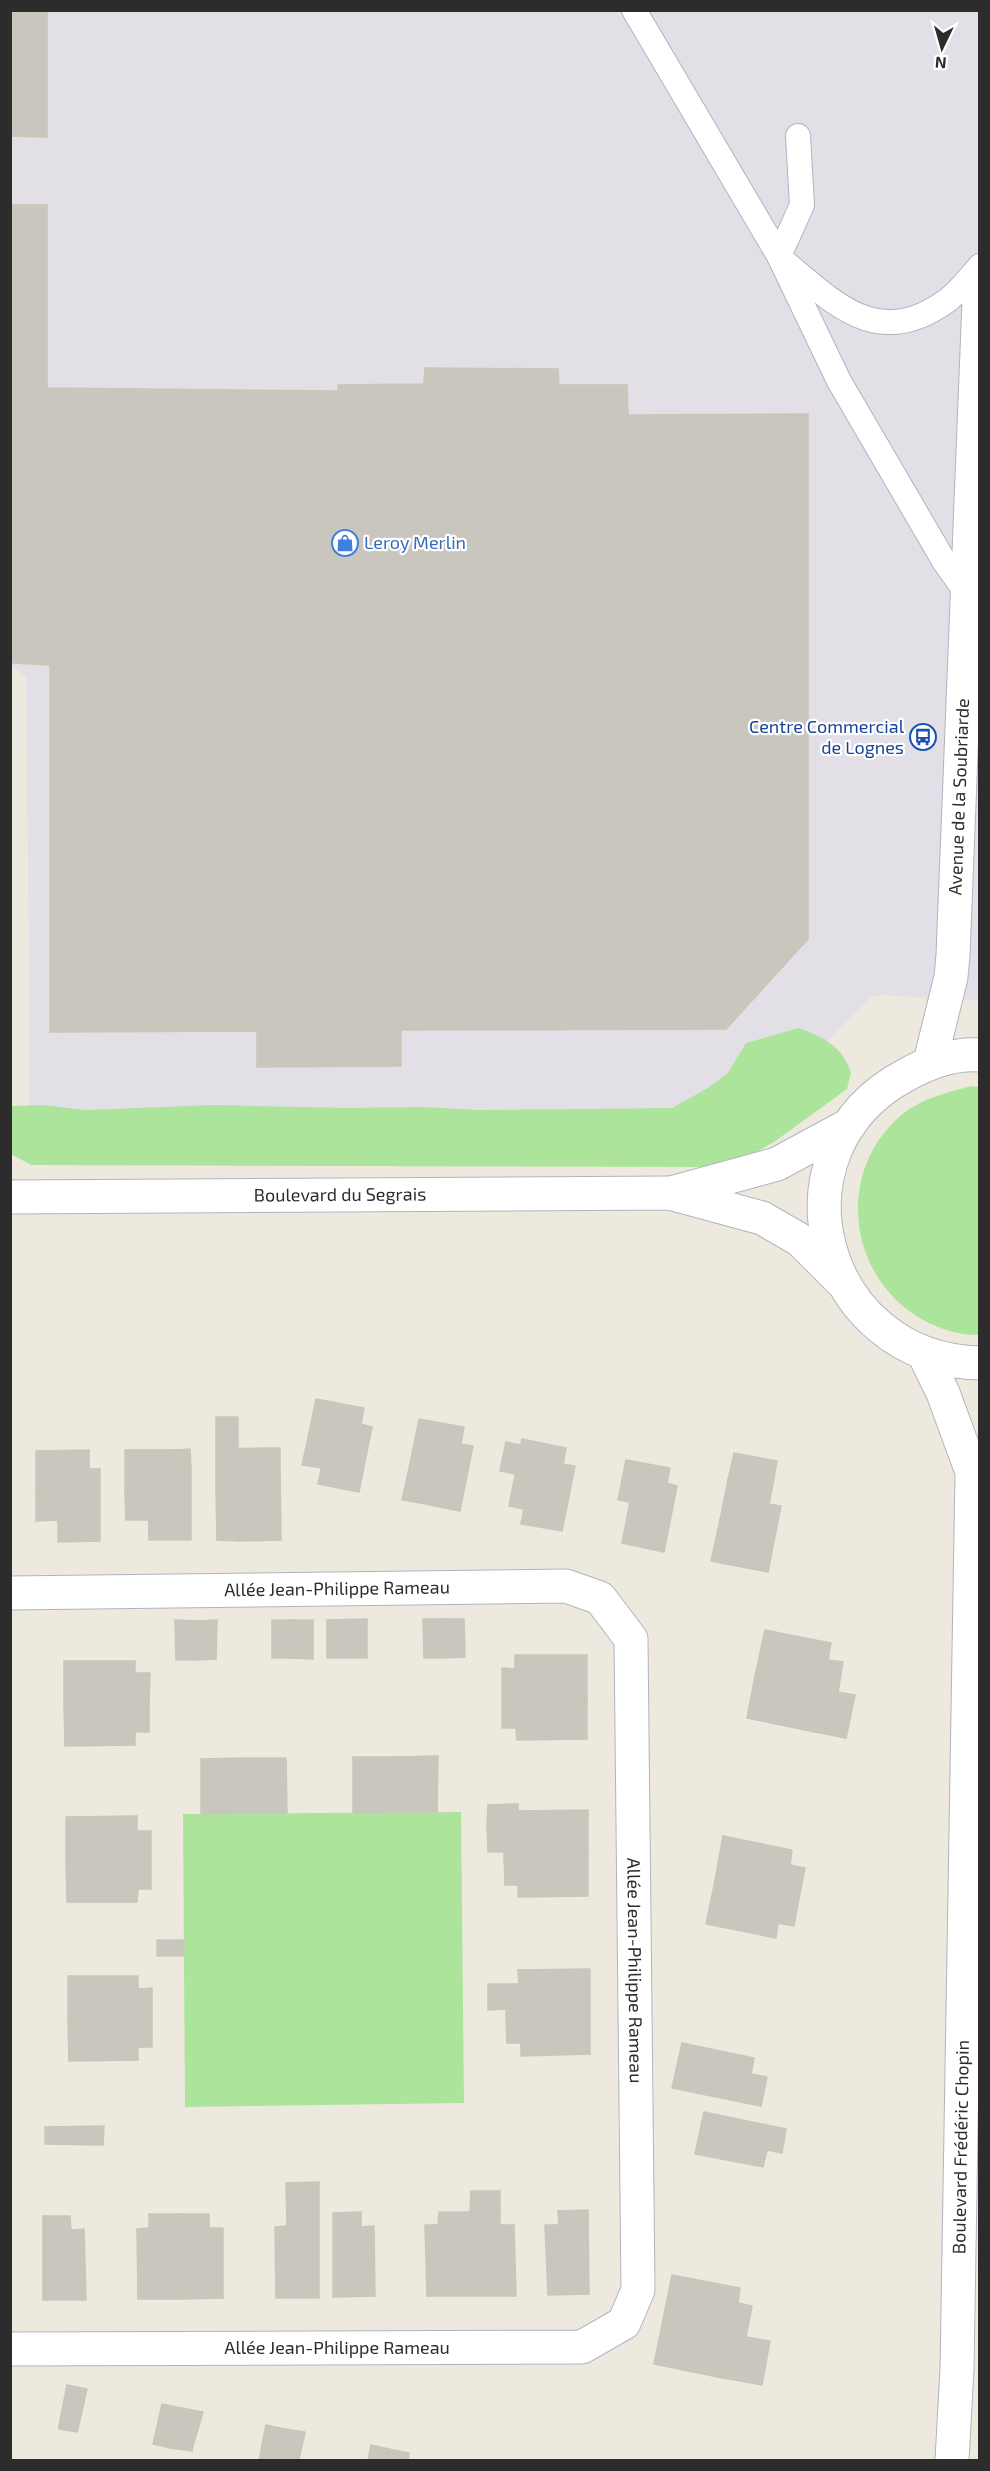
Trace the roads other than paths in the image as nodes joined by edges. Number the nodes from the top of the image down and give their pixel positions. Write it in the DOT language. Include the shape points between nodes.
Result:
graph roads {
  1 [pos="634,10"];
  2 [pos="798,136"];
  3 [pos="778,256"];
  4 [pos="980,266"];
  5 [pos="980,276"];
  6 [pos="968,595"];
  7 [pos="980,1055"];
  8 [pos="930,1062"];
  9 [pos="849,1125"];
  10 [pos="670,1193"];
  11 [pos="10,1197"];
  12 [pos="843,1283"];
  13 [pos="924,1354"];
  14 [pos="980,1363"];
  15 [pos="976,1464"];
  16 [pos="10,1593"];
  17 [pos="10,2349"];
  18 [pos="951,2460"];
  1 -- 3 [label="lane"];
  2 -- 3 [label="lane" via="802,205"];
  3 -- 4 [label="lane" via="833,303 865,319 891,323 918,318 950,299"];
  3 -- 6 [label="lane" via="839,381 944,561"];
  5 -- 6 [label="street, Avenue de la Soubriarde"];
  6 -- 8 [label="street, Avenue de la Soubriarde" via="951,977"];
  7 -- 8 [label="street"];
  8 -- 9 [label="street" via="884,1086"];
  9 -- 10 [label="street, Boulevard du Segrais" via="777,1164"];
  9 -- 12 [label="street" via="831,1162 824,1203 828,1244"];
  10 -- 11 [label="street, Boulevard du Segrais"];
  10 -- 12 [label="street, Boulevard du Segrais" via="762,1218 800,1240"];
  12 -- 13 [label="street" via="864,1313 892,1338"];
  13 -- 14 [label="street" via="959,1363"];
  13 -- 15 [label="street, Boulevard Frédéric Chopin"];
  15 -- 18 [label="street, Boulevard Frédéric Chopin" via="958,2357"];
  16 -- 17 [label="street, Allée Jean-Philippe Rameau" via="566,1586 600,1598 631,1640 638,2290 624,2323 582,2347"];
}
